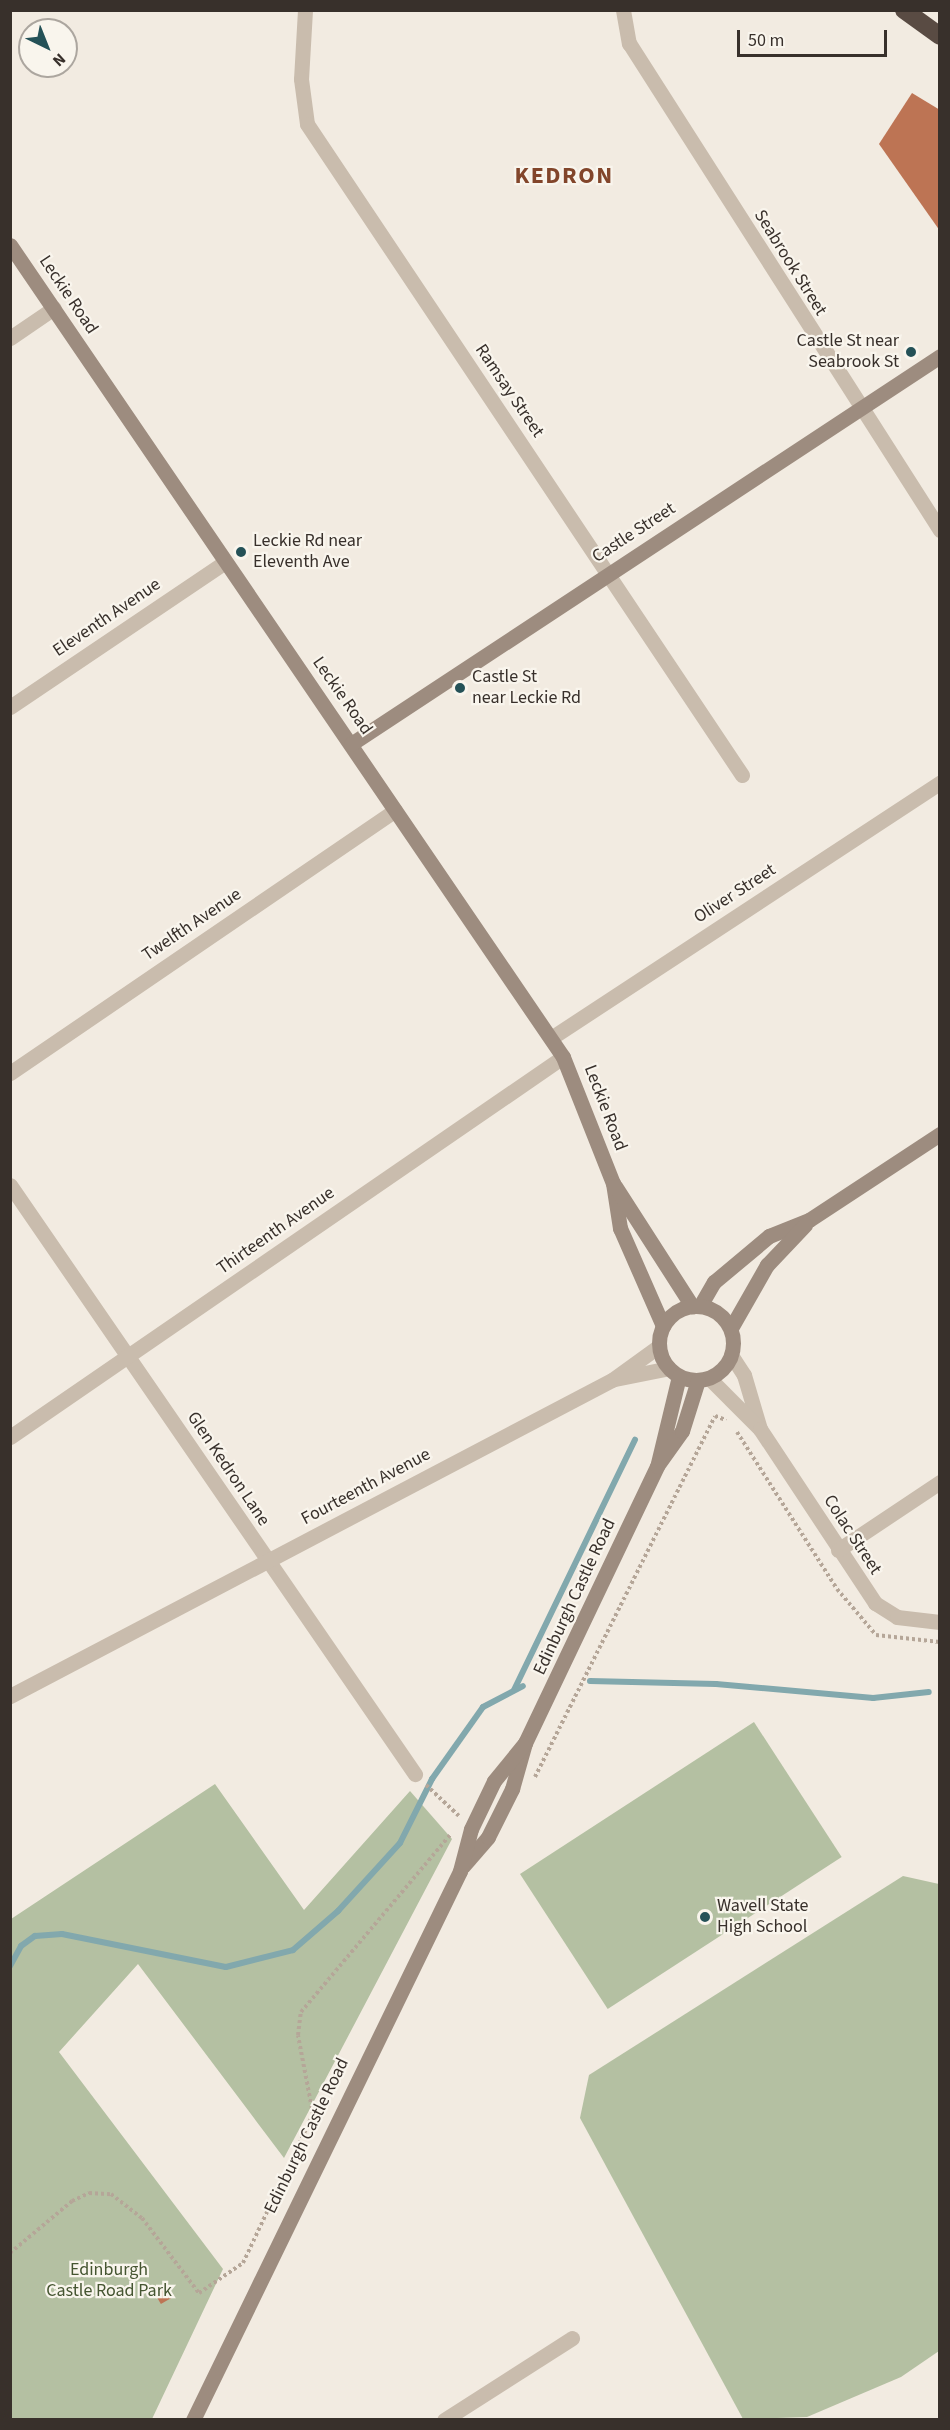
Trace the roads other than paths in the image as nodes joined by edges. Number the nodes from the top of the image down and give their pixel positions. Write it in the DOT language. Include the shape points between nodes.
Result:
graph roads {
  1 [pos="305,10"];
  2 [pos="623,10"];
  3 [pos="904,10"];
  4 [pos="939,36"];
  5 [pos="10,245"];
  6 [pos="54,308"];
  7 [pos="10,338"];
  8 [pos="939,356"];
  9 [pos="860,409"];
  10 [pos="939,530"];
  11 [pos="225,562"];
  12 [pos="608,574"];
  13 [pos="10,707"];
  14 [pos="351,744"];
  15 [pos="742,775"];
  16 [pos="939,782"];
  17 [pos="395,810"];
  18 [pos="551,1038"];
  19 [pos="563,1058"];
  20 [pos="10,1073"];
  21 [pos="939,1134"];
  22 [pos="613,1183"];
  23 [pos="10,1185"];
  24 [pos="809,1220"];
  25 [pos="696,1306"];
  26 [pos="663,1326"];
  27 [pos="730,1328"];
  28 [pos="659,1346"];
  29 [pos="731,1354"];
  30 [pos="128,1357"];
  31 [pos="674,1372"];
  32 [pos="704,1378"];
  33 [pos="612,1380"];
  34 [pos="760,1429"];
  35 [pos="10,1437"];
  36 [pos="657,1466"];
  37 [pos="939,1482"];
  38 [pos="838,1550"];
  39 [pos="267,1561"];
  40 [pos="939,1622"];
  41 [pos="10,1696"];
  42 [pos="415,1774"];
  43 [pos="572,2338"];
  44 [pos="193,2420"];
  45 [pos="444,2420"];
  1 -- 12 [label="street, Ramsay Street" via="301,79 307,124"];
  2 -- 9 [label="street, Seabrook Street" via="629,43"];
  3 -- 4 [label="highway"];
  5 -- 6 [label="street, Leckie Road"];
  6 -- 7 [label="street"];
  6 -- 11 [label="street, Leckie Road"];
  8 -- 9 [label="street, Castle Street"];
  9 -- 10 [label="street, Seabrook Street"];
  9 -- 12 [label="street, Castle Street"];
  11 -- 13 [label="street, Eleventh Avenue"];
  11 -- 14 [label="street, Leckie Road"];
  12 -- 14 [label="street, Castle Street"];
  12 -- 15 [label="street, Ramsay Street"];
  14 -- 17 [label="street, Leckie Road"];
  16 -- 18 [label="street, Oliver Street"];
  17 -- 18 [label="street, Leckie Road"];
  17 -- 20 [label="street, Twelfth Avenue"];
  18 -- 19 [label="street, Leckie Road"];
  19 -- 22 [label="street, Leckie Road"];
  19 -- 30 [label="street, Thirteenth Avenue"];
  21 -- 24 [label="street"];
  22 -- 25 [label="street, Leckie Road"];
  22 -- 26 [label="street, Leckie Road" via="620,1228"];
  23 -- 30 [label="street, Glen Kedron Lane"];
  24 -- 25 [label="street" via="769,1236 714,1282"];
  24 -- 27 [label="street" via="767,1264"];
  25 -- 26 [label="street"];
  25 -- 27 [label="street" via="718,1313"];
  26 -- 28 [label="street"];
  27 -- 29 [label="street"];
  28 -- 31 [label="street"];
  28 -- 33 [label="street, Fourteenth Avenue"];
  29 -- 32 [label="street"];
  29 -- 34 [label="street, Colac Street" via="744,1375"];
  30 -- 35 [label="street, Thirteenth Avenue"];
  30 -- 39 [label="street, Glen Kedron Lane"];
  31 -- 32 [label="street"];
  31 -- 33 [label="street, Fourteenth Avenue"];
  31 -- 36 [label="street, Edinburgh Castle Road"];
  32 -- 34 [label="street, Colac Street"];
  32 -- 36 [label="street, Edinburgh Castle Road" via="682,1431"];
  33 -- 39 [label="street, Fourteenth Avenue"];
  34 -- 38 [label="street, Colac Street"];
  36 -- 44 [label="street, Edinburgh Castle Road" via="525,1743 512,1789 488,1837 460,1871"];
  37 -- 38 [label="street"];
  38 -- 40 [label="street, Colac Street" via="883,1610 908,1619"];
  39 -- 41 [label="street, Fourteenth Avenue"];
  39 -- 42 [label="street, Glen Kedron Lane"];
  43 -- 45 [label="street"];
}
